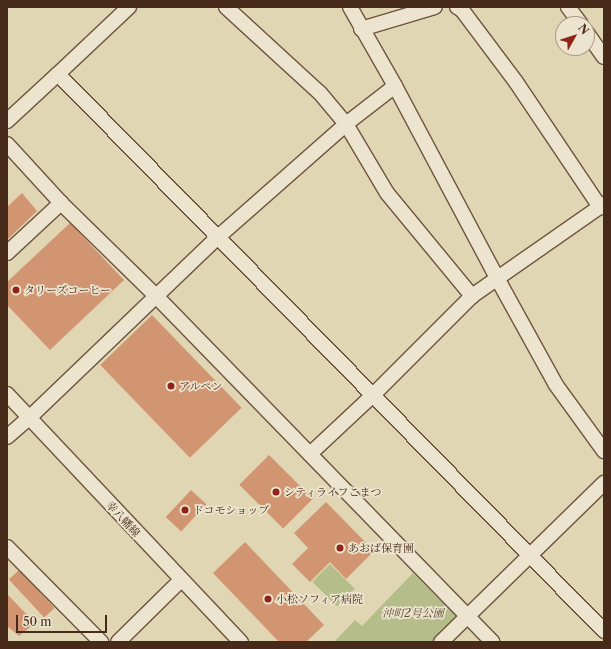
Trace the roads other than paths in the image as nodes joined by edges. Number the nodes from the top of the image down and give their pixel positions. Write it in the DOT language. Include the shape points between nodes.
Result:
graph roads {
  1 [pos="128,7"];
  2 [pos="226,7"];
  3 [pos="350,7"];
  4 [pos="435,7"];
  5 [pos="457,7"];
  6 [pos="568,7"];
  7 [pos="574,16"];
  8 [pos="361,29"];
  9 [pos="595,44"];
  10 [pos="604,57"];
  11 [pos="58,74"];
  12 [pos="395,86"];
  13 [pos="7,121"];
  14 [pos="346,124"];
  15 [pos="7,144"];
  16 [pos="61,203"];
  17 [pos="602,205"];
  18 [pos="218,237"];
  19 [pos="7,254"];
  20 [pos="497,278"];
  21 [pos="155,295"];
  22 [pos="472,296"];
  23 [pos="7,394"];
  24 [pos="373,395"];
  25 [pos="28,419"];
  26 [pos="7,437"];
  27 [pos="604,451"];
  28 [pos="310,454"];
  29 [pos="604,483"];
  30 [pos="7,547"];
  31 [pos="530,556"];
  32 [pos="181,580"];
  33 [pos="467,616"];
  34 [pos="604,631"];
  35 [pos="101,642"];
  36 [pos="118,642"];
  37 [pos="240,642"];
  38 [pos="441,642"];
  39 [pos="493,642"];
  1 -- 11 [label="street"];
  2 -- 14 [label="street" via="320,93"];
  3 -- 8 [label="street"];
  4 -- 8 [label="street"];
  5 -- 17 [label="street" via="462,10 516,82"];
  6 -- 7 [label="street"];
  8 -- 12 [label="street"];
  9 -- 10 [label="street"];
  11 -- 13 [label="street"];
  11 -- 18 [label="street"];
  12 -- 14 [label="street"];
  12 -- 20 [label="street"];
  14 -- 18 [label="street"];
  14 -- 22 [label="street" via="387,193"];
  15 -- 16 [label="street"];
  16 -- 19 [label="street"];
  16 -- 21 [label="street"];
  17 -- 20 [label="street"];
  18 -- 21 [label="street"];
  18 -- 24 [label="street"];
  20 -- 22 [label="street"];
  20 -- 27 [label="street" via="556,384"];
  21 -- 25 [label="street"];
  21 -- 28 [label="street"];
  22 -- 24 [label="street"];
  23 -- 25 [label="street, 幸八幡線"];
  24 -- 28 [label="street"];
  24 -- 31 [label="street"];
  25 -- 26 [label="street"];
  25 -- 32 [label="street, 幸八幡線"];
  28 -- 33 [label="street"];
  29 -- 31 [label="street"];
  30 -- 35 [label="street"];
  31 -- 33 [label="street"];
  31 -- 34 [label="street"];
  32 -- 36 [label="street"];
  32 -- 37 [label="street, 幸八幡線"];
  33 -- 38 [label="street"];
  33 -- 39 [label="street"];
}
